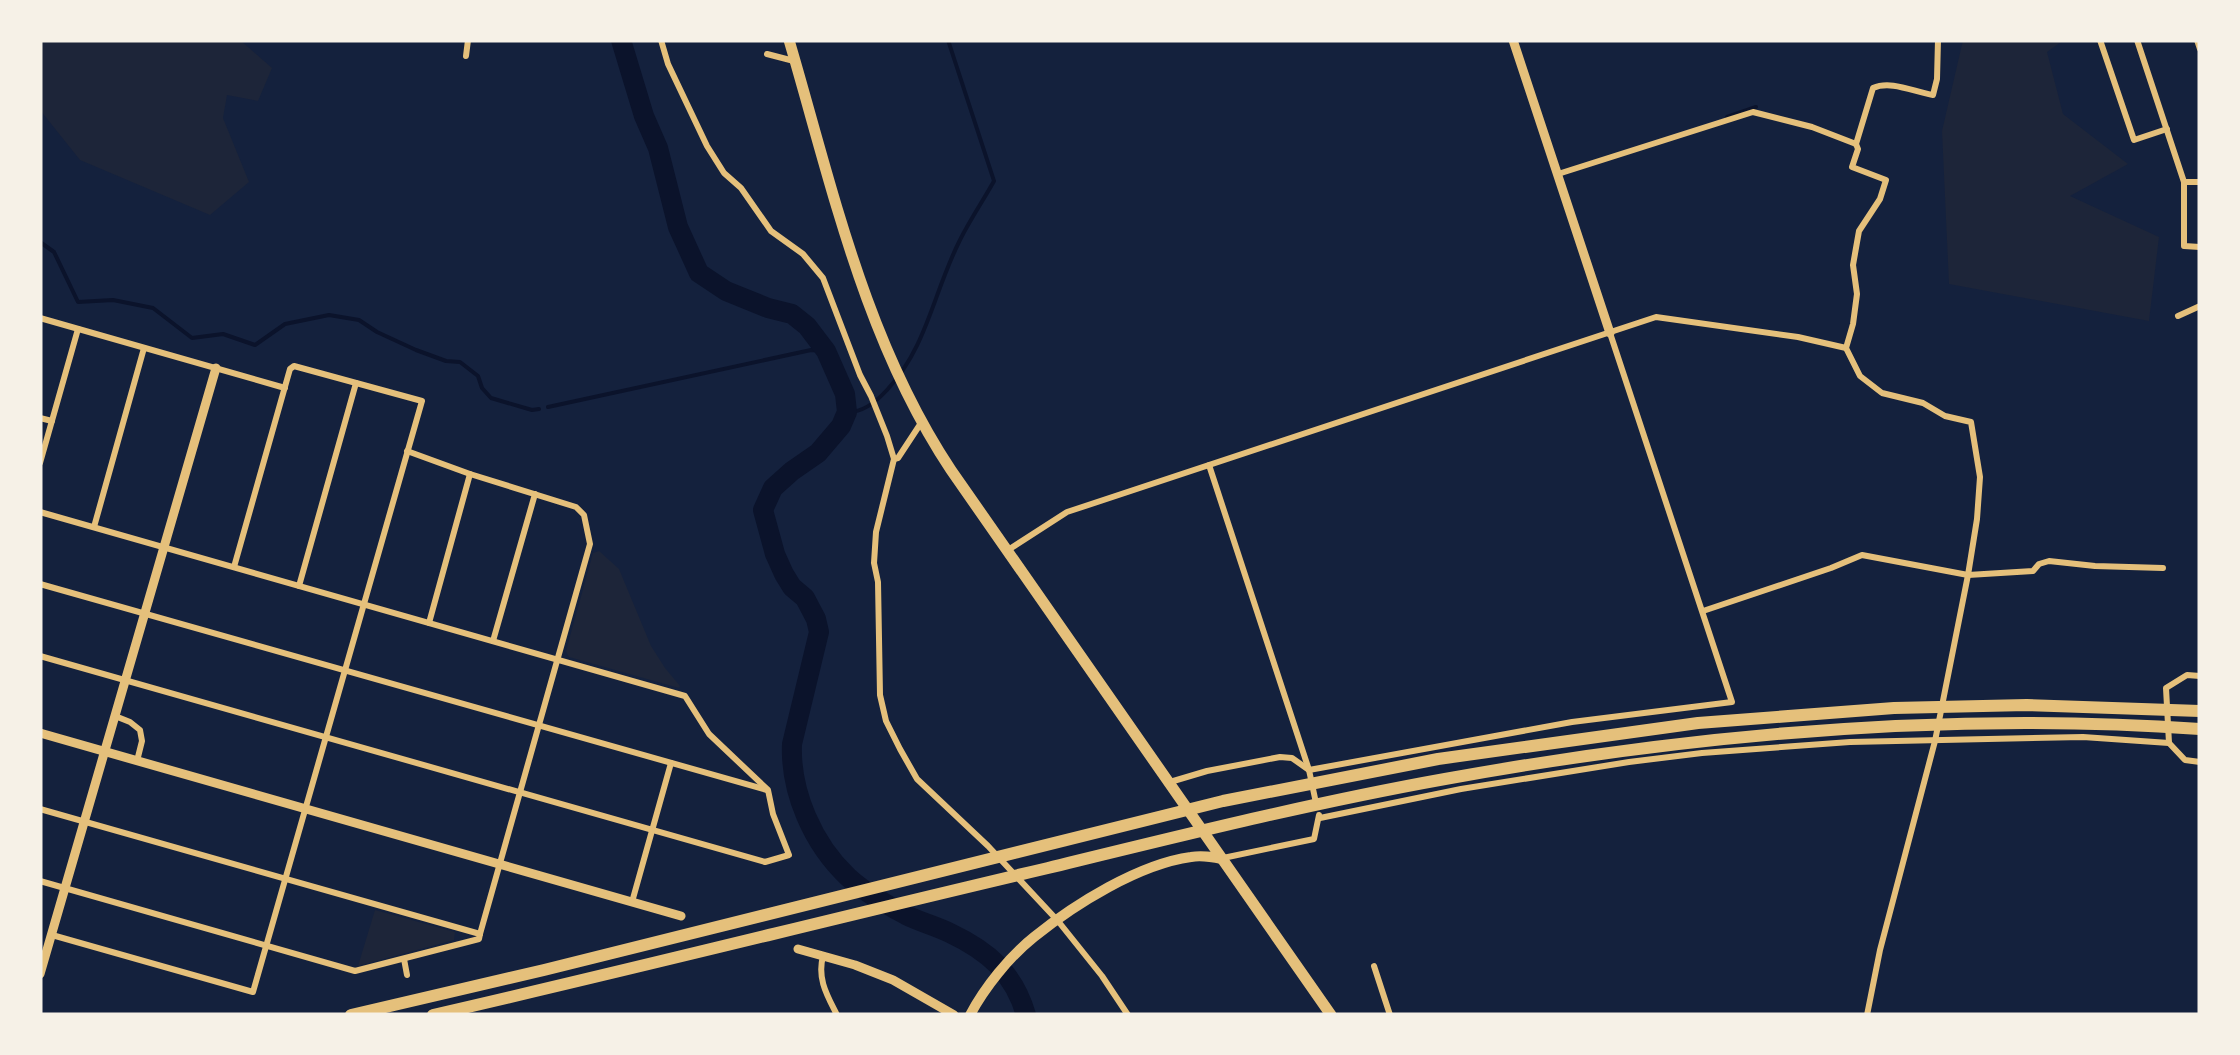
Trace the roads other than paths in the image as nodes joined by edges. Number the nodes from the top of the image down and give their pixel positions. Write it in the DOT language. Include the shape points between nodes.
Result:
graph roads {
  1 [pos="468,40"];
  2 [pos="662,40"];
  3 [pos="789,40"];
  4 [pos="1513,40"];
  5 [pos="1938,40"];
  6 [pos="2100,40"];
  7 [pos="2137,40"];
  8 [pos="2197,40"];
  9 [pos="2200,49"];
  10 [pos="767,54"];
  11 [pos="466,56"];
  12 [pos="795,61"];
  13 [pos="2167,129"];
  14 [pos="1856,144"];
  15 [pos="1558,174"];
  16 [pos="2184,182"];
  17 [pos="2200,182"];
  18 [pos="2200,247"];
  19 [pos="2200,306"];
  20 [pos="2178,316"];
  21 [pos="40,318"];
  22 [pos="78,329"];
  23 [pos="1610,333"];
  24 [pos="144,348"];
  25 [pos="1846,348"];
  26 [pos="216,368"];
  27 [pos="356,382"];
  28 [pos="284,388"];
  29 [pos="40,418"];
  30 [pos="52,422"];
  31 [pos="922,422"];
  32 [pos="407,451"];
  33 [pos="894,459"];
  34 [pos="40,463"];
  35 [pos="1209,466"];
  36 [pos="470,474"];
  37 [pos="535,494"];
  38 [pos="40,512"];
  39 [pos="94,528"];
  40 [pos="164,548"];
  41 [pos="1007,550"];
  42 [pos="234,567"];
  43 [pos="2163,568"];
  44 [pos="1968,574"];
  45 [pos="40,584"];
  46 [pos="299,586"];
  47 [pos="364,604"];
  48 [pos="1703,612"];
  49 [pos="145,614"];
  50 [pos="429,623"];
  51 [pos="493,641"];
  52 [pos="40,656"];
  53 [pos="558,660"];
  54 [pos="345,670"];
  55 [pos="2200,676"];
  56 [pos="125,680"];
  57 [pos="2200,711"];
  58 [pos="115,716"];
  59 [pos="539,726"];
  60 [pos="2200,729"];
  61 [pos="40,733"];
  62 [pos="326,737"];
  63 [pos="1935,741"];
  64 [pos="2170,742"];
  65 [pos="105,752"];
  66 [pos="137,761"];
  67 [pos="2200,762"];
  68 [pos="671,763"];
  69 [pos="1309,770"];
  70 [pos="1170,782"];
  71 [pos="768,790"];
  72 [pos="520,792"];
  73 [pos="40,809"];
  74 [pos="305,809"];
  75 [pos="1320,818"];
  76 [pos="84,822"];
  77 [pos="652,830"];
  78 [pos="1222,859"];
  79 [pos="500,864"];
  80 [pos="285,879"];
  81 [pos="40,882"];
  82 [pos="65,888"];
  83 [pos="632,902"];
  84 [pos="680,916"];
  85 [pos="1052,924"];
  86 [pos="480,934"];
  87 [pos="52,935"];
  88 [pos="266,946"];
  89 [pos="798,949"];
  90 [pos="43,954"];
  91 [pos="823,956"];
  92 [pos="404,959"];
  93 [pos="1374,966"];
  94 [pos="40,974"];
  95 [pos="407,975"];
  96 [pos="973,1010"];
  97 [pos="350,1015"];
  98 [pos="433,1015"];
  99 [pos="837,1015"];
  100 [pos="954,1015"];
  101 [pos="1128,1015"];
  102 [pos="1330,1015"];
  103 [pos="1390,1015"];
  104 [pos="1867,1015"];
  1 -- 11 [label="street"];
  2 -- 33 [label="street" via="724,173 771,231 824,278"];
  3 -- 12 [label="highway"];
  4 -- 15 [label="street"];
  5 -- 14 [label="street" via="1933,95 1878,86"];
  6 -- 13 [label="street" via="2134,140"];
  7 -- 13 [label="street"];
  8 -- 9 [label="street"];
  10 -- 12 [label="street"];
  12 -- 31 [label="highway" via="869,308"];
  13 -- 16 [label="street"];
  14 -- 15 [label="street" via="1753,112"];
  14 -- 25 [label="street" via="1852,167 1886,180 1859,231"];
  15 -- 23 [label="street"];
  16 -- 17 [label="street"];
  16 -- 18 [label="street" via="2184,246"];
  19 -- 20 [label="street"];
  21 -- 22 [label="street"];
  22 -- 24 [label="street"];
  22 -- 30 [label="street"];
  23 -- 25 [label="street" via="1656,317"];
  23 -- 35 [label="street"];
  23 -- 48 [label="street"];
  24 -- 26 [label="street"];
  24 -- 39 [label="street"];
  25 -- 44 [label="street" via="1860,376 1882,393 1972,422 1980,478"];
  26 -- 28 [label="street"];
  26 -- 40 [label="street"];
  27 -- 28 [label="street" via="294,366"];
  27 -- 32 [label="street" via="422,400"];
  27 -- 46 [label="street"];
  28 -- 42 [label="street"];
  29 -- 30 [label="street"];
  30 -- 34 [label="street"];
  31 -- 33 [label="street"];
  31 -- 41 [label="highway"];
  32 -- 36 [label="street"];
  32 -- 47 [label="street"];
  33 -- 85 [label="street" via="874,548 882,708 917,779 988,846"];
  35 -- 41 [label="street" via="1067,512"];
  35 -- 69 [label="street"];
  36 -- 37 [label="street"];
  36 -- 50 [label="street"];
  37 -- 51 [label="street"];
  37 -- 53 [label="street" via="584,514 590,544"];
  38 -- 39 [label="street"];
  39 -- 40 [label="street"];
  40 -- 42 [label="street"];
  40 -- 49 [label="street"];
  41 -- 70 [label="highway"];
  42 -- 46 [label="street"];
  43 -- 44 [label="street" via="2044,561 2032,571"];
  44 -- 48 [label="street" via="1862,555"];
  44 -- 63 [label="street"];
  45 -- 49 [label="street"];
  46 -- 47 [label="street"];
  47 -- 50 [label="street"];
  47 -- 54 [label="street"];
  48 -- 69 [label="street" via="1732,702 1572,722"];
  49 -- 54 [label="street"];
  49 -- 56 [label="street"];
  50 -- 51 [label="street"];
  51 -- 53 [label="street"];
  52 -- 56 [label="street"];
  53 -- 59 [label="street"];
  53 -- 71 [label="street" via="684,696 709,734"];
  54 -- 59 [label="street"];
  54 -- 62 [label="street"];
  55 -- 64 [label="street" via="2166,688"];
  56 -- 58 [label="street"];
  56 -- 62 [label="street"];
  57 -- 97 [label="highway" via="1894,708 1698,722 1438,759 1223,801"];
  58 -- 65 [label="street"];
  58 -- 66 [label="street" via="140,730"];
  59 -- 68 [label="street"];
  59 -- 72 [label="street"];
  60 -- 98 [label="highway" via="1894,726 1576,758 1229,824"];
  61 -- 65 [label="street"];
  62 -- 72 [label="street"];
  62 -- 74 [label="street"];
  63 -- 64 [label="street"];
  63 -- 75 [label="street" via="1629,762"];
  63 -- 104 [label="street"];
  64 -- 67 [label="street" via="2185,760"];
  65 -- 66 [label="street"];
  65 -- 76 [label="street"];
  66 -- 74 [label="street"];
  68 -- 71 [label="street"];
  68 -- 77 [label="street"];
  69 -- 70 [label="street" via="1286,756"];
  69 -- 75 [label="street"];
  70 -- 78 [label="highway"];
  71 -- 77 [label="street" via="790,856 765,862"];
  72 -- 77 [label="street"];
  72 -- 79 [label="street"];
  73 -- 76 [label="street"];
  74 -- 79 [label="street"];
  74 -- 80 [label="street"];
  75 -- 78 [label="street" via="1314,839"];
  76 -- 80 [label="street"];
  76 -- 82 [label="street"];
  77 -- 83 [label="street"];
  78 -- 85 [label="main road" via="1196,856 1156,866"];
  78 -- 102 [label="highway"];
  79 -- 83 [label="street"];
  79 -- 86 [label="street"];
  80 -- 86 [label="street"];
  80 -- 88 [label="street"];
  81 -- 82 [label="street"];
  82 -- 87 [label="street"];
  82 -- 88 [label="street"];
  83 -- 84 [label="street"];
  85 -- 96 [label="main road" via="1012,959"];
  85 -- 101 [label="street" via="1102,976"];
  86 -- 92 [label="street"];
  87 -- 88 [label="street" via="253,992"];
  87 -- 90 [label="street"];
  88 -- 92 [label="street" via="355,971"];
  89 -- 91 [label="street"];
  90 -- 94 [label="street"];
  91 -- 99 [label="street" via="822,983"];
  91 -- 100 [label="street" via="893,980"];
  92 -- 95 [label="street"];
  93 -- 103 [label="street"];
}
